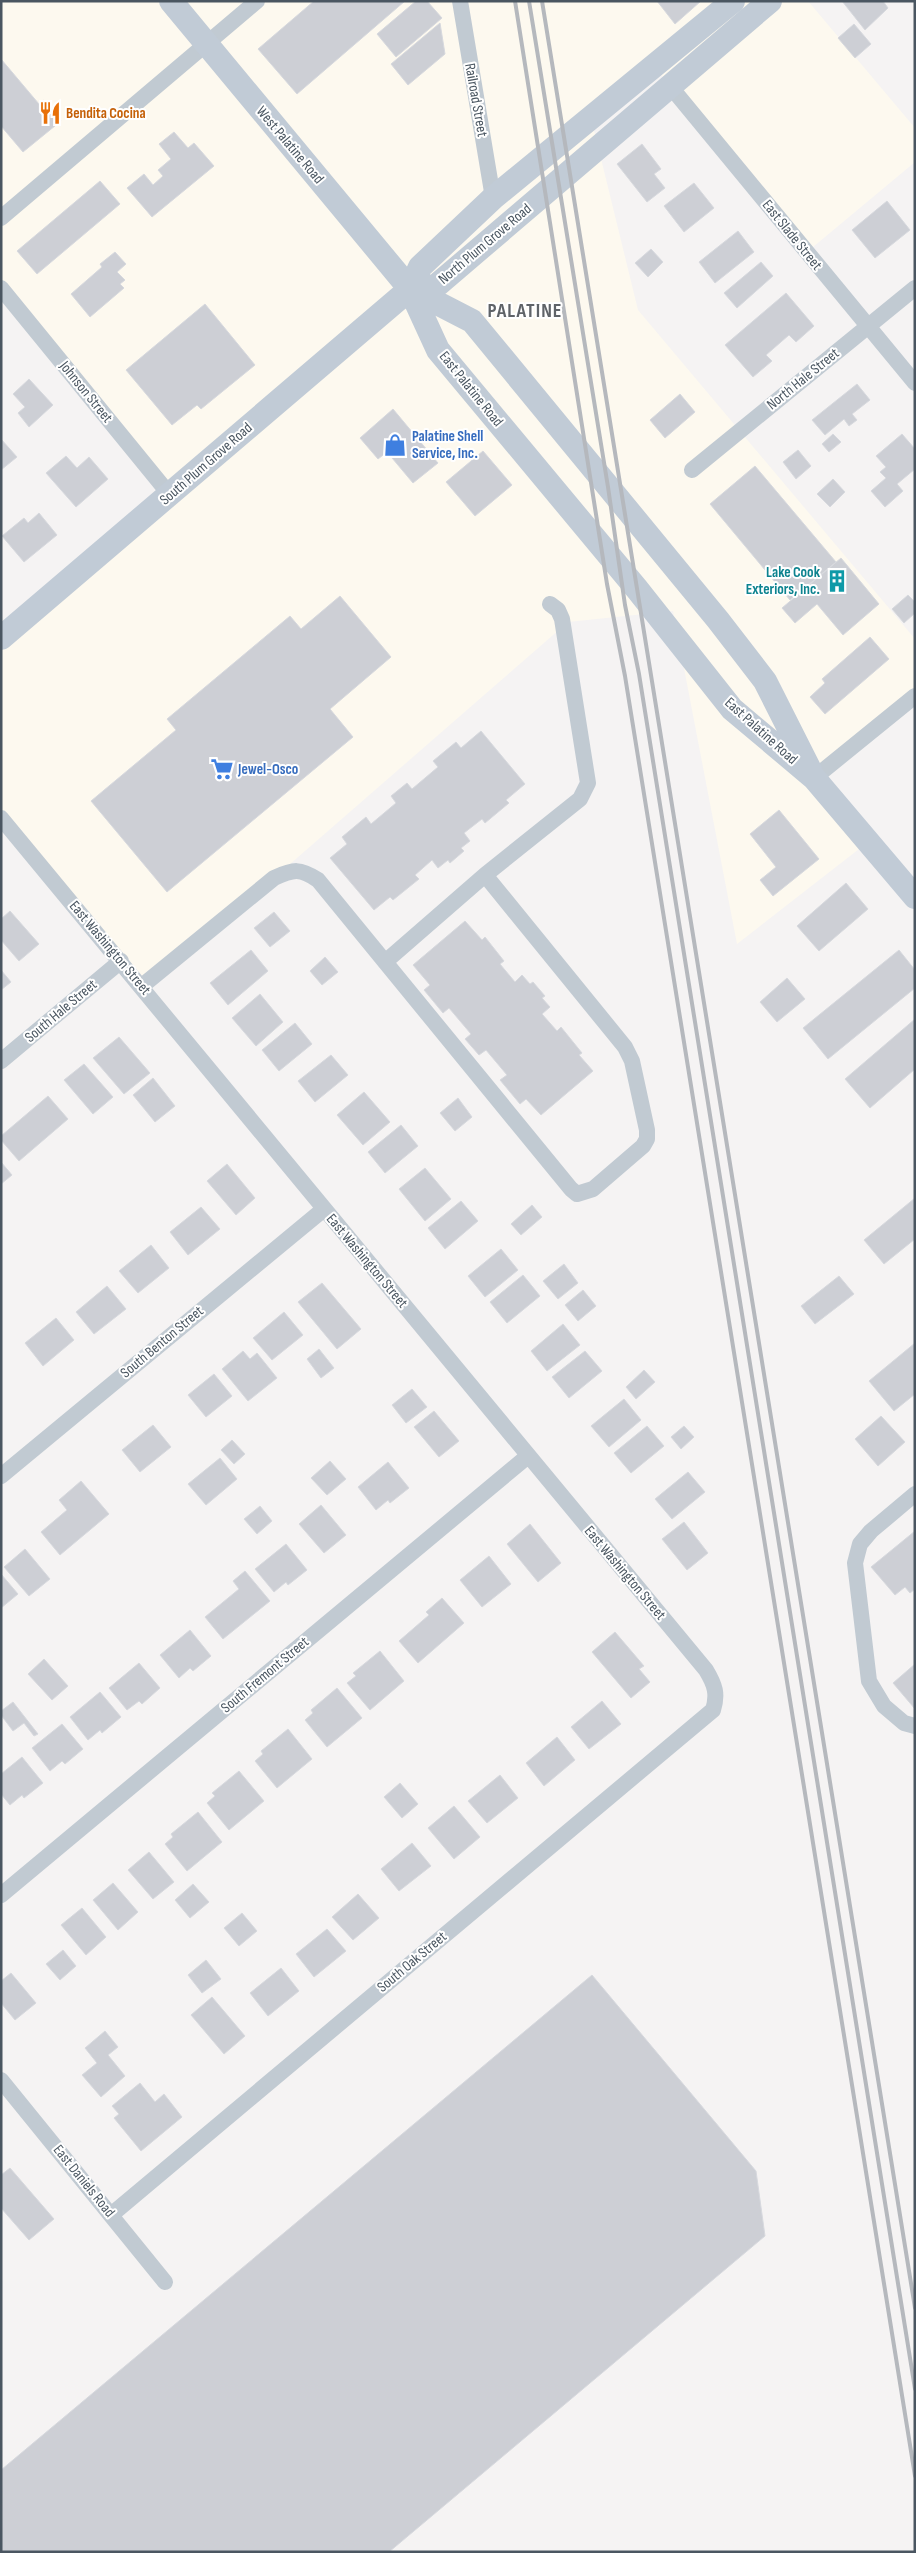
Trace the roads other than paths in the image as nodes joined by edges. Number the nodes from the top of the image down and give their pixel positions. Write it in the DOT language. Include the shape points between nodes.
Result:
graph roads {
  1 [pos="171,1"];
  2 [pos="258,1"];
  3 [pos="460,1"];
  4 [pos="734,1"];
  5 [pos="770,1"];
  6 [pos="207,44"];
  7 [pos="670,86"];
  8 [pos="493,198"];
  9 [pos="1,218"];
  10 [pos="1,288"];
  11 [pos="410,288"];
  12 [pos="915,288"];
  13 [pos="868,326"];
  14 [pos="915,383"];
  15 [pos="692,470"];
  16 [pos="170,495"];
  17 [pos="550,604"];
  18 [pos="1,638"];
  19 [pos="915,696"];
  20 [pos="814,778"];
  21 [pos="1,818"];
  22 [pos="485,875"];
  23 [pos="915,897"];
  24 [pos="121,961"];
  25 [pos="385,962"];
  26 [pos="142,986"];
  27 [pos="1,1061"];
  28 [pos="324,1209"];
  29 [pos="528,1456"];
  30 [pos="1,1476"];
  31 [pos="915,1494"];
  32 [pos="713,1710"];
  33 [pos="915,1726"];
  34 [pos="1,1895"];
  35 [pos="3,2086"];
  36 [pos="111,2214"];
  37 [pos="166,2282"];
  1 -- 6 [label="main road, West Palatine Road"];
  2 -- 6 [label="street"];
  3 -- 8 [label="street, Railroad Street"];
  4 -- 8 [label="main road, North Plum Grove Road"];
  5 -- 7 [label="main road, North Plum Grove Road"];
  6 -- 9 [label="street"];
  6 -- 11 [label="main road, West Palatine Road"];
  7 -- 11 [label="main road, North Plum Grove Road" via="436,286"];
  7 -- 13 [label="street, East Slade Street"];
  8 -- 11 [label="main road, North Plum Grove Road" via="420,267"];
  10 -- 16 [label="street, Johnson Street"];
  11 -- 16 [label="main road, South Plum Grove Road"];
  11 -- 20 [label="main road, East Palatine Road" via="438,350 732,709"];
  11 -- 20 [label="main road, East Palatine Road" via="472,321 718,620 764,681"];
  12 -- 13 [label="street, North Hale Street"];
  13 -- 14 [label="street, East Slade Street"];
  13 -- 15 [label="street, North Hale Street"];
  16 -- 18 [label="main road, South Plum Grove Road"];
  17 -- 22 [label="street" via="562,619 588,783 580,799"];
  19 -- 20 [label="street"];
  20 -- 23 [label="main road, East Palatine Road"];
  21 -- 24 [label="street, East Washington Street"];
  22 -- 25 [label="street"];
  22 -- 25 [label="street" via="625,1048 632,1061 647,1130 647,1139 636,1152 593,1189 577,1194"];
  24 -- 26 [label="street, East Washington Street"];
  24 -- 27 [label="street, South Hale Street"];
  25 -- 26 [label="street" via="318,880 305,872 291,870 274,878"];
  26 -- 28 [label="street, East Washington Street"];
  28 -- 29 [label="street, East Washington Street"];
  28 -- 30 [label="street, South Benton Street"];
  29 -- 32 [label="street, East Washington Street" via="706,1670 717,1696"];
  29 -- 34 [label="street, South Fremont Street"];
  31 -- 33 [label="street" via="871,1531 860,1544 856,1563 869,1680 884,1706 904,1723"];
  32 -- 36 [label="street, South Oak Street"];
  35 -- 36 [label="street, East Daniels Road"];
  36 -- 37 [label="street, East Daniels Road"];
}
